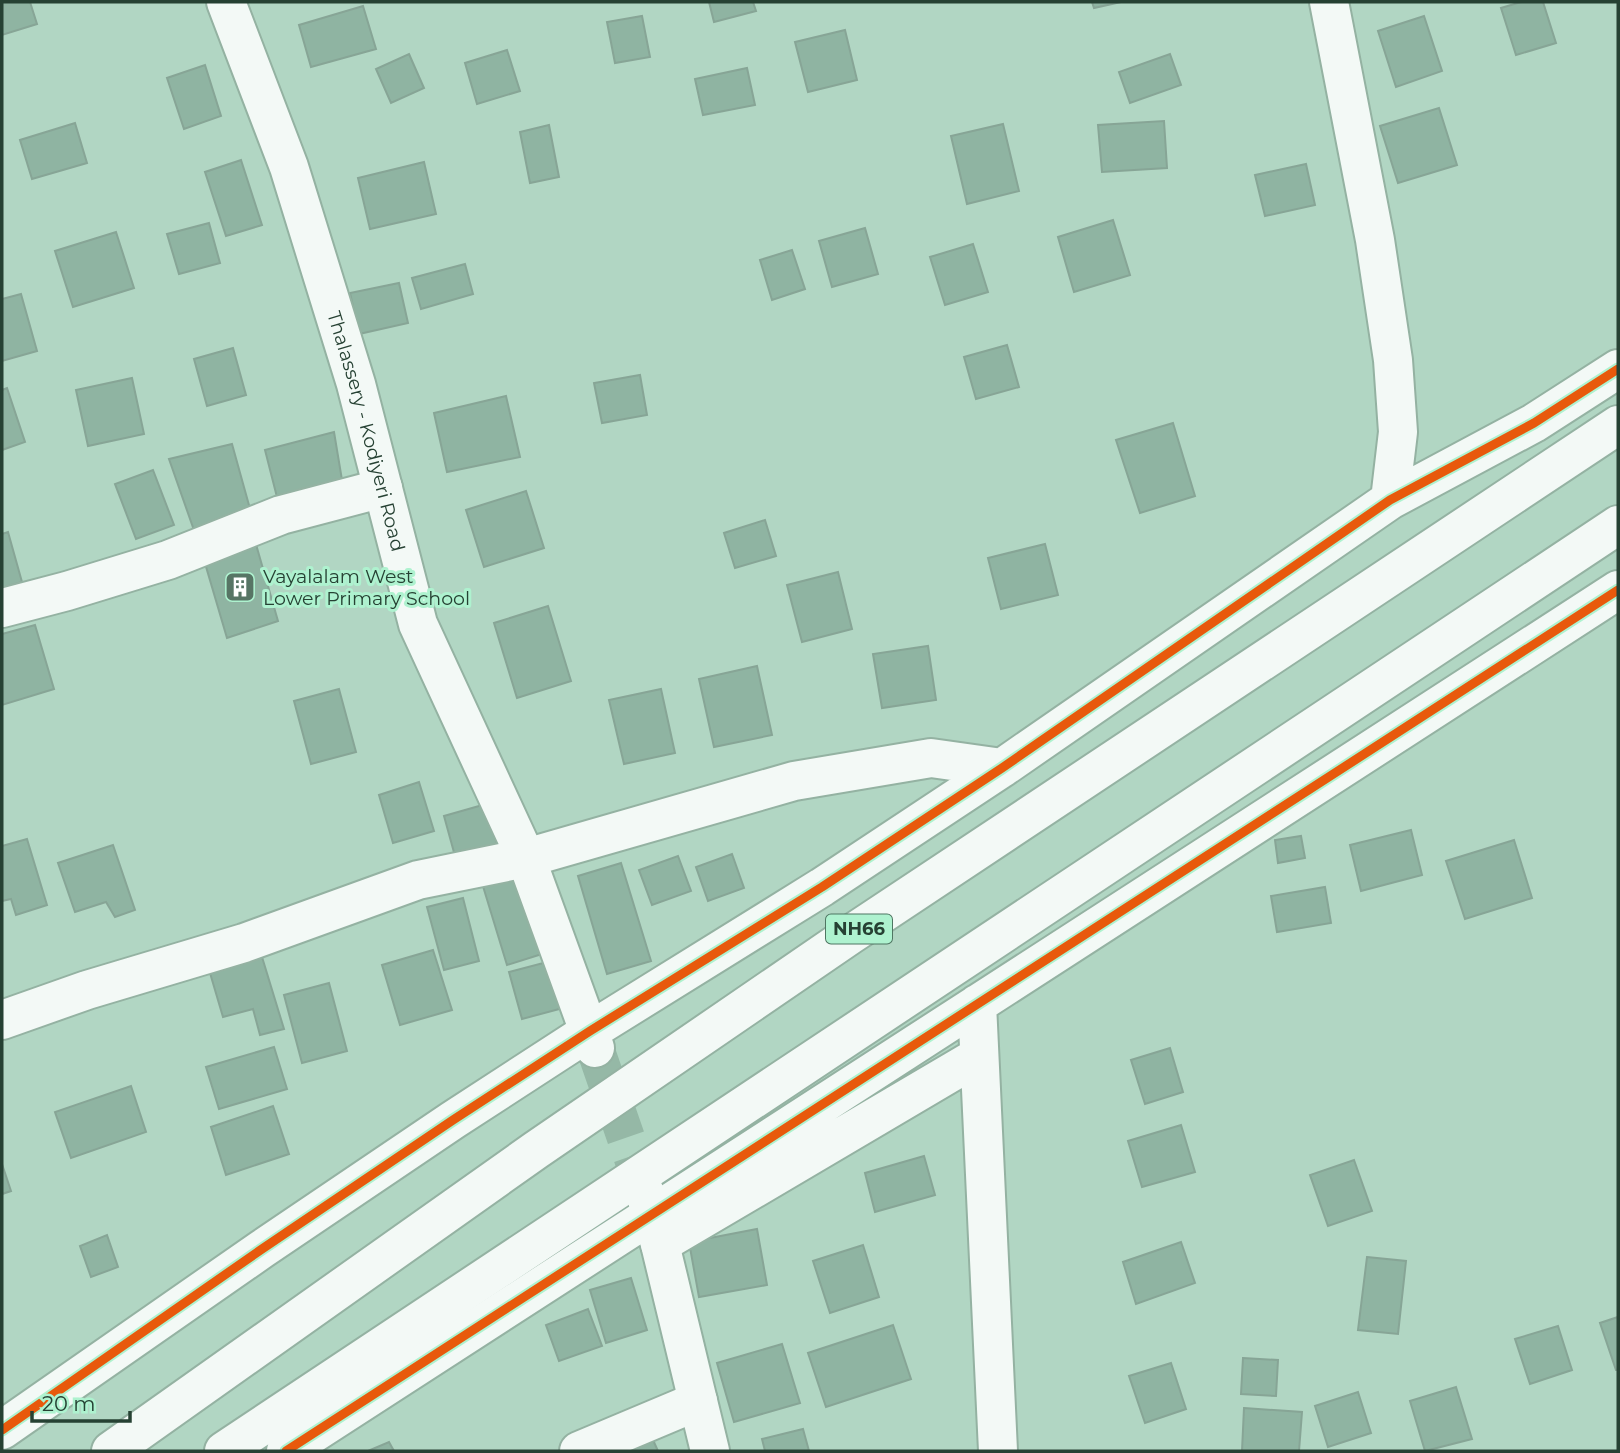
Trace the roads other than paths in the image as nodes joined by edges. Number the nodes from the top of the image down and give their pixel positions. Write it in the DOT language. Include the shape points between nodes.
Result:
graph roads {
  1 [pos="226,2"];
  2 [pos="1329,2"];
  3 [pos="1618,369"];
  4 [pos="1618,425"];
  5 [pos="383,488"];
  6 [pos="1390,500"];
  7 [pos="1618,525"];
  8 [pos="1618,590"];
  9 [pos="2,608"];
  10 [pos="1002,768"];
  11 [pos="526,858"];
  12 [pos="977,1004"];
  13 [pos="2,1020"];
  14 [pos="592,1039"];
  15 [pos="979,1056"];
  16 [pos="652,1217"];
  17 [pos="698,1401"];
  18 [pos="2,1430"];
  19 [pos="111,1451"];
  20 [pos="224,1451"];
  21 [pos="286,1451"];
  22 [pos="579,1451"];
  23 [pos="710,1451"];
  24 [pos="998,1451"];
  1 -- 5 [label="main road, Thalassery - Kodiyeri Road" via="289,167"];
  2 -- 6 [label="main road" via="1393,360 1398,432"];
  3 -- 6 [label="main road" via="1534,423"];
  4 -- 19 [label="main road, NH66" via="850,935"];
  5 -- 9 [label="main road" via="281,515 168,559"];
  5 -- 11 [label="main road, Thalassery - Kodiyeri Road" via="418,624"];
  6 -- 10 [label="main road"];
  7 -- 20 [label="main road"];
  8 -- 12 [label="main road"];
  10 -- 11 [label="main road" via="931,758 794,781"];
  10 -- 14 [label="main road"];
  11 -- 13 [label="main road" via="418,880 244,943"];
  11 -- 14 [label="main road, Thalassery - Kodiyeri Road"];
  12 -- 15 [label="main road"];
  12 -- 16 [label="main road"];
  14 -- 18 [label="main road" via="262,1249"];
  15 -- 16 [label="main road"];
  15 -- 24 [label="main road"];
  16 -- 17 [label="main road"];
  16 -- 21 [label="main road"];
  17 -- 22 [label="main road"];
  17 -- 23 [label="main road"];
}
